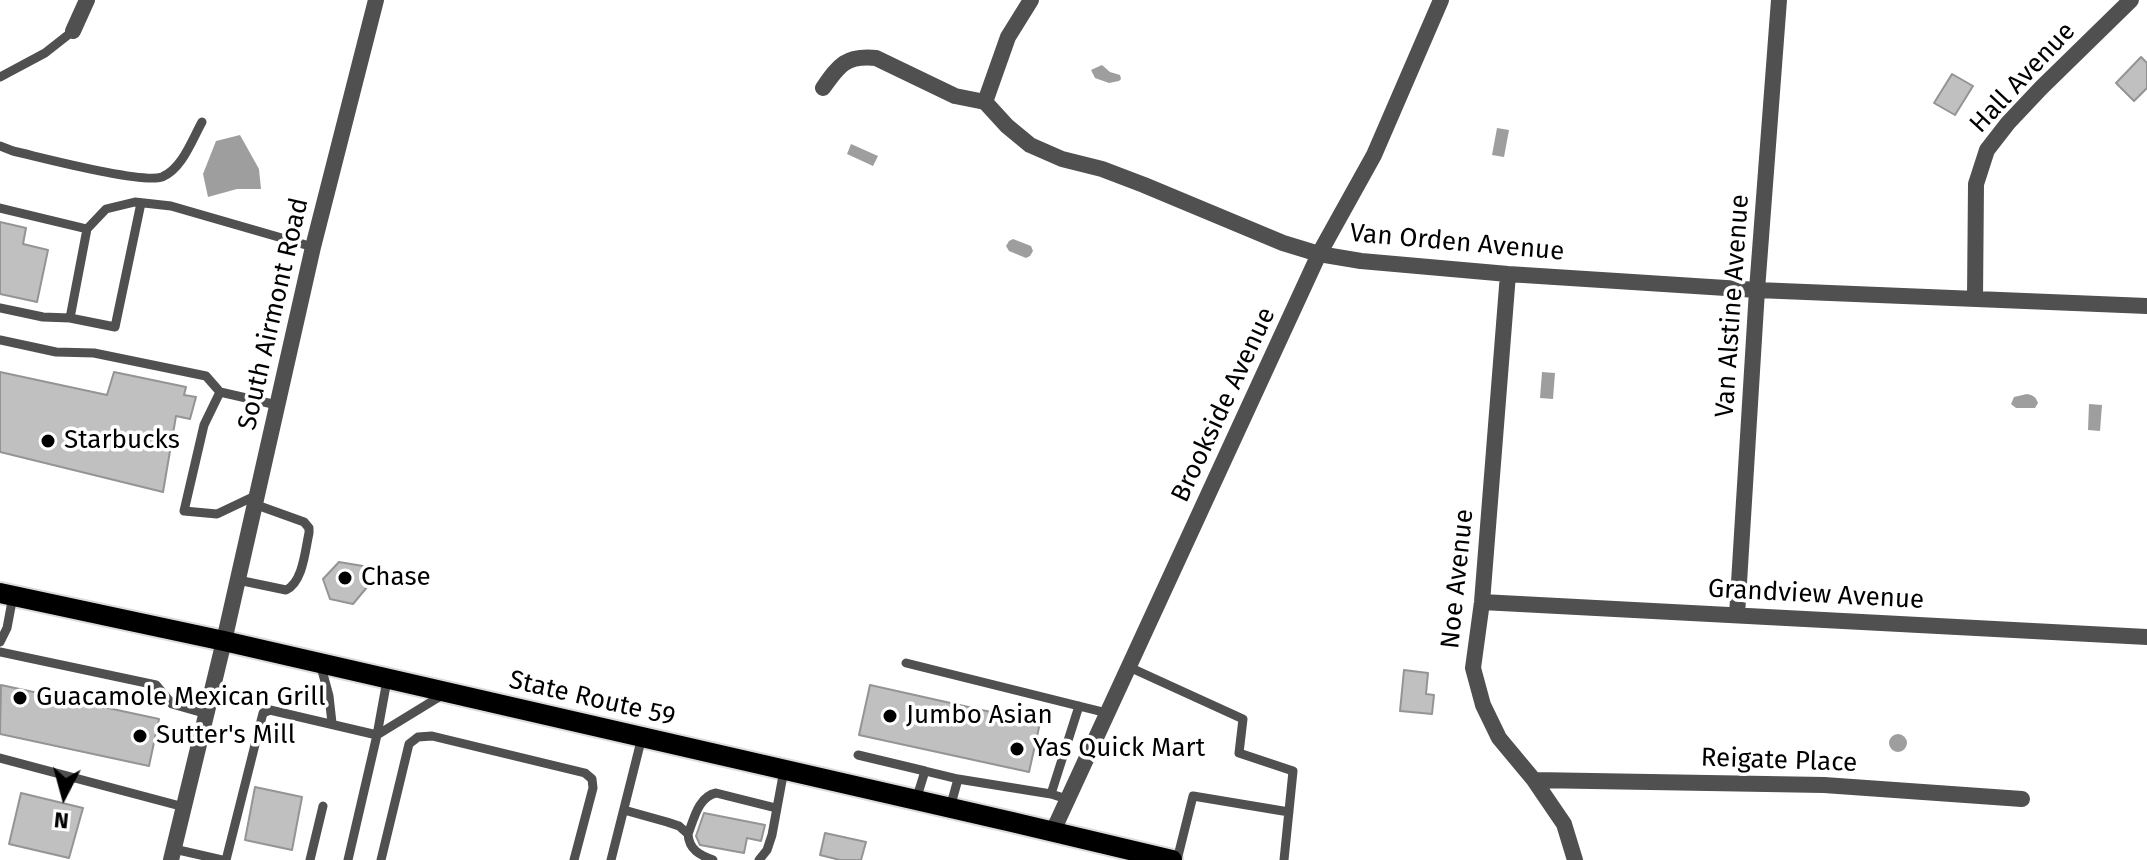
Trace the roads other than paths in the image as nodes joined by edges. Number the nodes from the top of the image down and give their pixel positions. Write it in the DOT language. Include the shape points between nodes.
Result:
graph roads {
  1 [pos="87,0"];
  2 [pos="376,0"];
  3 [pos="1031,0"];
  4 [pos="1441,0"];
  5 [pos="1779,0"];
  6 [pos="2131,0"];
  7 [pos="73,31"];
  8 [pos="0,77"];
  9 [pos="823,88"];
  10 [pos="985,102"];
  11 [pos="202,122"];
  12 [pos="0,146"];
  13 [pos="141,203"];
  14 [pos="0,208"];
  15 [pos="87,229"];
  16 [pos="313,247"];
  17 [pos="1319,254"];
  18 [pos="1508,274"];
  19 [pos="1757,290"];
  20 [pos="1975,298"];
  21 [pos="2147,306"];
  22 [pos="0,308"];
  23 [pos="70,318"];
  24 [pos="0,340"];
  25 [pos="220,392"];
  26 [pos="277,405"];
  27 [pos="256,499"];
  28 [pos="238,580"];
  29 [pos="6,594"];
  30 [pos="1482,602"];
  31 [pos="1737,615"];
  32 [pos="2147,637"];
  33 [pos="224,641"];
  34 [pos="0,642"];
  35 [pos="0,652"];
  36 [pos="320,663"];
  37 [pos="906,663"];
  38 [pos="1129,667"];
  39 [pos="388,679"];
  40 [pos="446,692"];
  41 [pos="1079,706"];
  42 [pos="1107,713"];
  43 [pos="207,714"];
  44 [pos="332,723"];
  45 [pos="377,735"];
  46 [pos="642,737"];
  47 [pos="858,755"];
  48 [pos="0,758"];
  49 [pos="784,770"];
  50 [pos="925,771"];
  51 [pos="958,779"];
  52 [pos="1534,780"];
  53 [pos="1059,797"];
  54 [pos="2022,799"];
  55 [pos="916,800"];
  56 [pos="323,806"];
  57 [pos="184,807"];
  58 [pos="776,808"];
  59 [pos="950,808"];
  60 [pos="624,810"];
  61 [pos="1289,812"];
  62 [pos="1053,831"];
  63 [pos="688,834"];
  64 [pos="173,855"];
  65 [pos="224,860"];
  66 [pos="310,860"];
  67 [pos="348,860"];
  68 [pos="381,860"];
  69 [pos="574,860"];
  70 [pos="611,860"];
  71 [pos="713,860"];
  72 [pos="759,860"];
  73 [pos="1174,860"];
  74 [pos="1284,860"];
  75 [pos="1575,860"];
  1 -- 7 [label="street"];
  2 -- 16 [label="street, South Airmont Road"];
  3 -- 10 [label="street" via="1008,37"];
  4 -- 17 [label="street, Brookside Avenue" via="1374,155"];
  5 -- 19 [label="street, Van Alstine Avenue"];
  6 -- 20 [label="street, Hall Avenue" via="1987,150 1976,184"];
  7 -- 8 [label="lane"];
  9 -- 10 [label="street" via="845,61 876,58 955,96"];
  10 -- 17 [label="street, Van Orden Avenue" via="1030,145"];
  11 -- 12 [label="lane" via="177,167 161,177 134,177"];
  13 -- 15 [label="lane" via="106,209"];
  13 -- 16 [label="lane" via="171,206"];
  13 -- 23 [label="lane" via="115,327"];
  14 -- 15 [label="lane"];
  15 -- 23 [label="lane"];
  16 -- 26 [label="street, South Airmont Road"];
  17 -- 18 [label="street, Van Orden Avenue"];
  17 -- 38 [label="street, Brookside Avenue"];
  18 -- 19 [label="street, Van Orden Avenue"];
  18 -- 30 [label="street, Noe Avenue"];
  19 -- 20 [label="street, Van Orden Avenue"];
  19 -- 31 [label="street, Van Alstine Avenue"];
  20 -- 21 [label="street, Van Orden Avenue"];
  22 -- 23 [label="lane"];
  24 -- 25 [label="lane" via="206,376"];
  25 -- 26 [label="lane"];
  25 -- 27 [label="lane" via="204,425 184,511 217,514"];
  26 -- 27 [label="street, South Airmont Road"];
  27 -- 28 [label="street, South Airmont Road"];
  27 -- 28 [label="lane" via="304,522 309,533 295,585 286,590"];
  28 -- 33 [label="street, South Airmont Road"];
  29 -- 33 [label="main road, State Route 59"];
  29 -- 34 [label="lane" via="7,628"];
  30 -- 31 [label="street, Grandview Avenue"];
  30 -- 52 [label="street, Noe Avenue" via="1473,668 1483,705 1499,738"];
  31 -- 32 [label="street, Grandview Avenue"];
  33 -- 36 [label="main road, State Route 59"];
  33 -- 43 [label="street, South Airmont Road"];
  35 -- 43 [label="lane" via="156,685 172,704"];
  36 -- 39 [label="main road, State Route 59"];
  36 -- 44 [label="lane"];
  37 -- 41 [label="lane"];
  38 -- 42 [label="street, Brookside Avenue"];
  38 -- 61 [label="lane" via="1243,719 1239,753 1293,771"];
  39 -- 40 [label="main road, State Route 59"];
  39 -- 45 [label="lane"];
  40 -- 45 [label="lane"];
  40 -- 46 [label="main road, State Route 59"];
  41 -- 42 [label="lane"];
  41 -- 53 [label="lane"];
  42 -- 53 [label="street, Brookside Avenue"];
  43 -- 57 [label="street, South Airmont Road"];
  44 -- 45 [label="lane"];
  44 -- 65 [label="lane" via="263,713"];
  45 -- 67 [label="lane"];
  46 -- 49 [label="main road, State Route 59"];
  46 -- 60 [label="lane"];
  47 -- 50 [label="lane"];
  48 -- 57 [label="lane"];
  49 -- 55 [label="main road, State Route 59"];
  49 -- 58 [label="lane"];
  50 -- 51 [label="lane"];
  50 -- 55 [label="lane"];
  51 -- 53 [label="lane"];
  51 -- 59 [label="lane"];
  52 -- 54 [label="street, Reigate Place" via="1824,785"];
  52 -- 75 [label="street, Noe Avenue" via="1564,824"];
  53 -- 62 [label="street, Brookside Avenue"];
  55 -- 59 [label="main road, State Route 59"];
  56 -- 66 [label="lane"];
  57 -- 64 [label="street, South Airmont Road"];
  58 -- 63 [label="lane" via="709,795"];
  58 -- 72 [label="lane" via="772,835"];
  59 -- 62 [label="main road, State Route 59"];
  60 -- 63 [label="lane" via="679,826"];
  60 -- 70 [label="lane"];
  61 -- 73 [label="lane" via="1193,796"];
  61 -- 74 [label="lane"];
  62 -- 73 [label="main road, State Route 59"];
  63 -- 71 [label="lane" via="693,849"];
  64 -- 65 [label="lane"];
  68 -- 69 [label="lane" via="409,744 432,736 592,779"];
}
